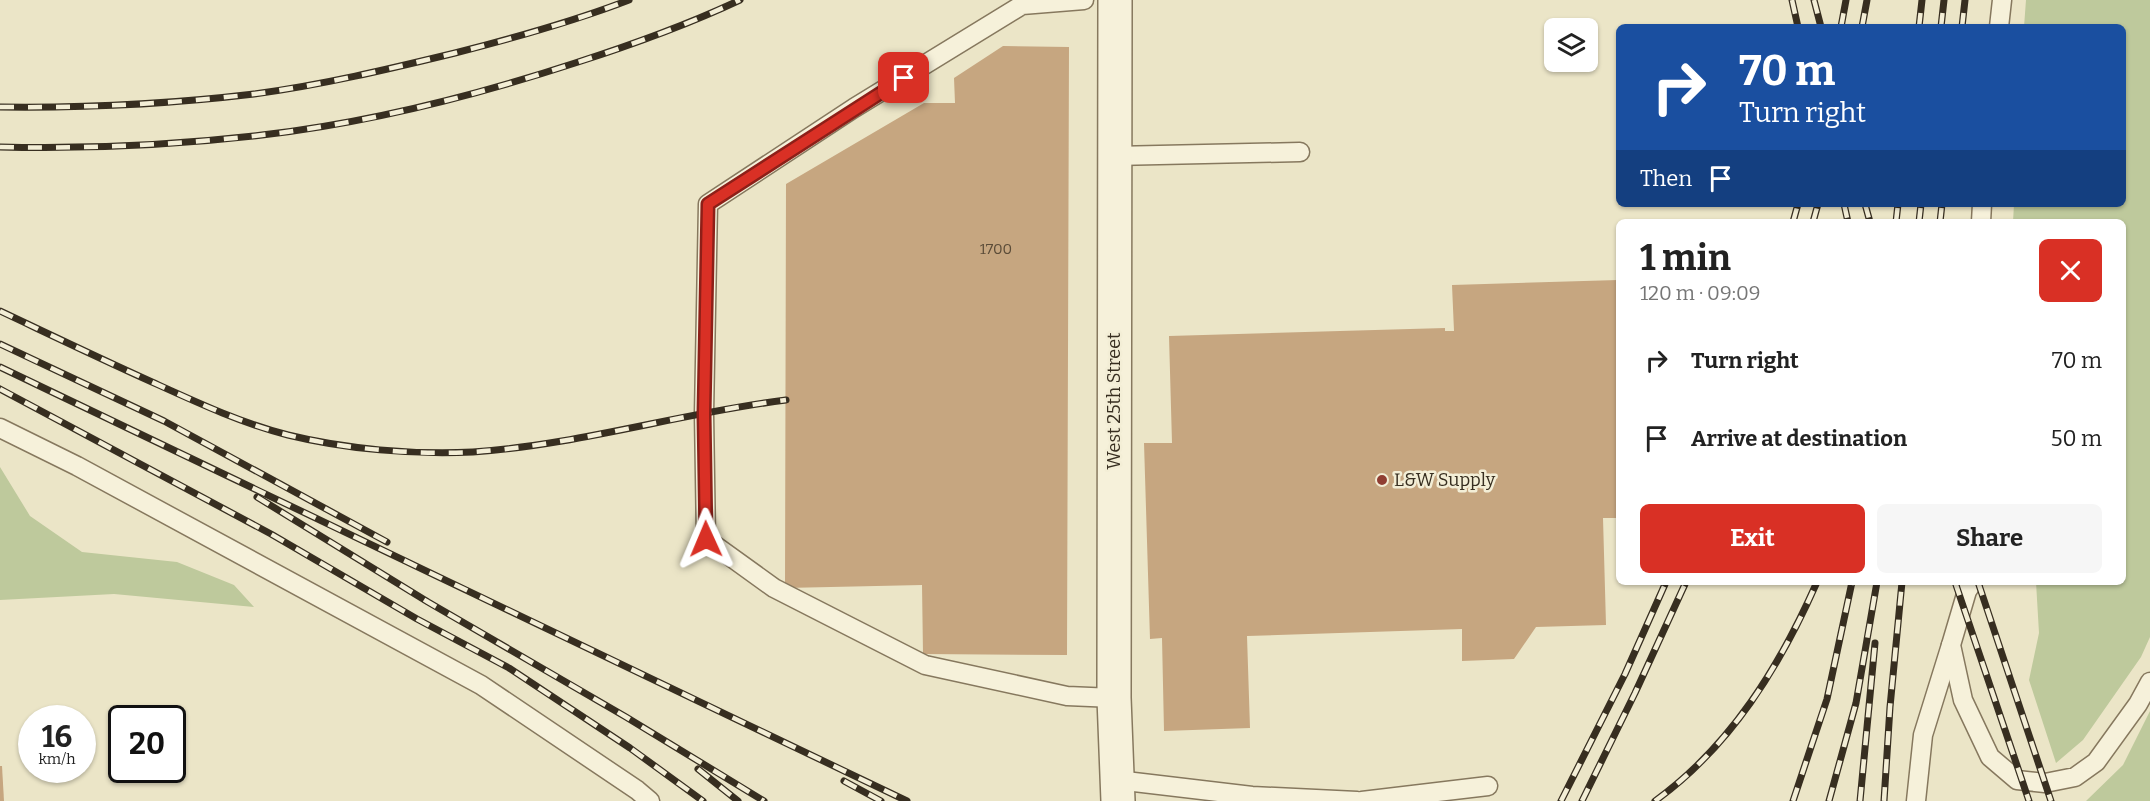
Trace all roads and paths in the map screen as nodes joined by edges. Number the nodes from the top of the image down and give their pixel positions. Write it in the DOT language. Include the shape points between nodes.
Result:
graph roads {
  1 [pos="1084,0"];
  2 [pos="1115,0"];
  3 [pos="2002,0"];
  4 [pos="1999,24"];
  5 [pos="1300,152"];
  6 [pos="1114,156"];
  7 [pos="0,428"];
  8 [pos="1971,585"];
  9 [pos="1951,645"];
  10 [pos="2150,682"];
  11 [pos="1114,698"];
  12 [pos="1488,786"];
  13 [pos="1118,791"];
  14 [pos="651,801"];
  15 [pos="1357,801"];
  16 [pos="1362,801"];
  17 [pos="1916,801"];
  1 -- 11 [label="lane" via="1022,5 708,204 706,539 774,588 925,665 1067,696"];
  2 -- 6 [label="street, West 25th Street"];
  3 -- 4 [label="lane"];
  5 -- 6 [label="lane"];
  6 -- 11 [label="street, West 25th Street"];
  7 -- 14 [label="lane" via="481,685"];
  8 -- 9 [label="lane"];
  9 -- 10 [label="lane" via="1963,700 1990,757 2017,780 2045,783 2074,777 2096,762"];
  9 -- 17 [label="lane" via="1923,735"];
  11 -- 13 [label="street, West 25th Street"];
  12 -- 16 [label="lane"];
  13 -- 15 [label="lane"];
}
